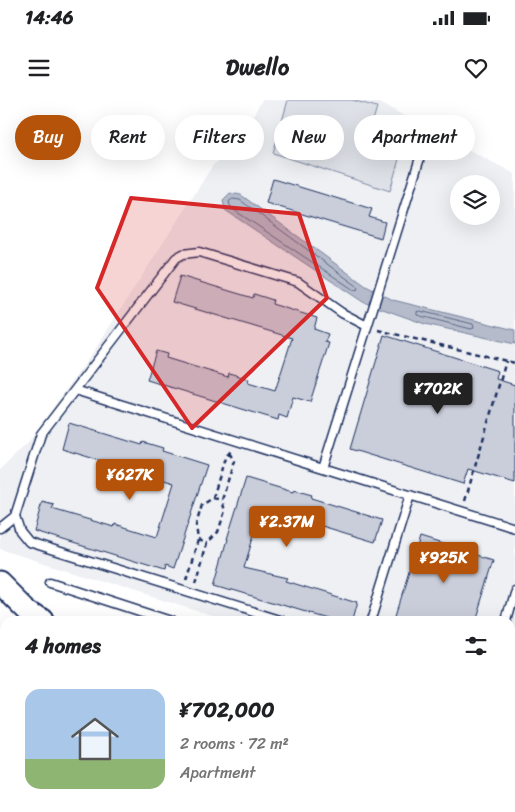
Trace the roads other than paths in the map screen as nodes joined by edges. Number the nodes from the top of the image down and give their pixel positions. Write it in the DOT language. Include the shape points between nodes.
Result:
graph roads {
  1 [pos="419,161"];
  2 [pos="367,326"];
  3 [pos="75,390"];
  4 [pos="323,468"];
  5 [pos="410,495"];
  6 [pos="15,516"];
  7 [pos="0,528"];
  8 [pos="515,528"];
  9 [pos="50,582"];
  10 [pos="0,583"];
  11 [pos="515,590"];
  12 [pos="36,616"];
  13 [pos="155,616"];
  14 [pos="267,616"];
  15 [pos="373,616"];
  16 [pos="507,616"];
  1 -- 2 [label="lane"];
  2 -- 3 [label="lane" via="298,282 199,252 183,254 176,258"];
  2 -- 4 [label="lane"];
  3 -- 4 [label="lane"];
  3 -- 6 [label="lane" via="41,434"];
  4 -- 5 [label="lane"];
  5 -- 8 [label="lane"];
  5 -- 15 [label="lane"];
  6 -- 7 [label="lane"];
  6 -- 14 [label="lane" via="20,532 29,542"];
  9 -- 13 [label="lane"];
  10 -- 12 [label="main road"];
  11 -- 16 [label="lane"];
}
